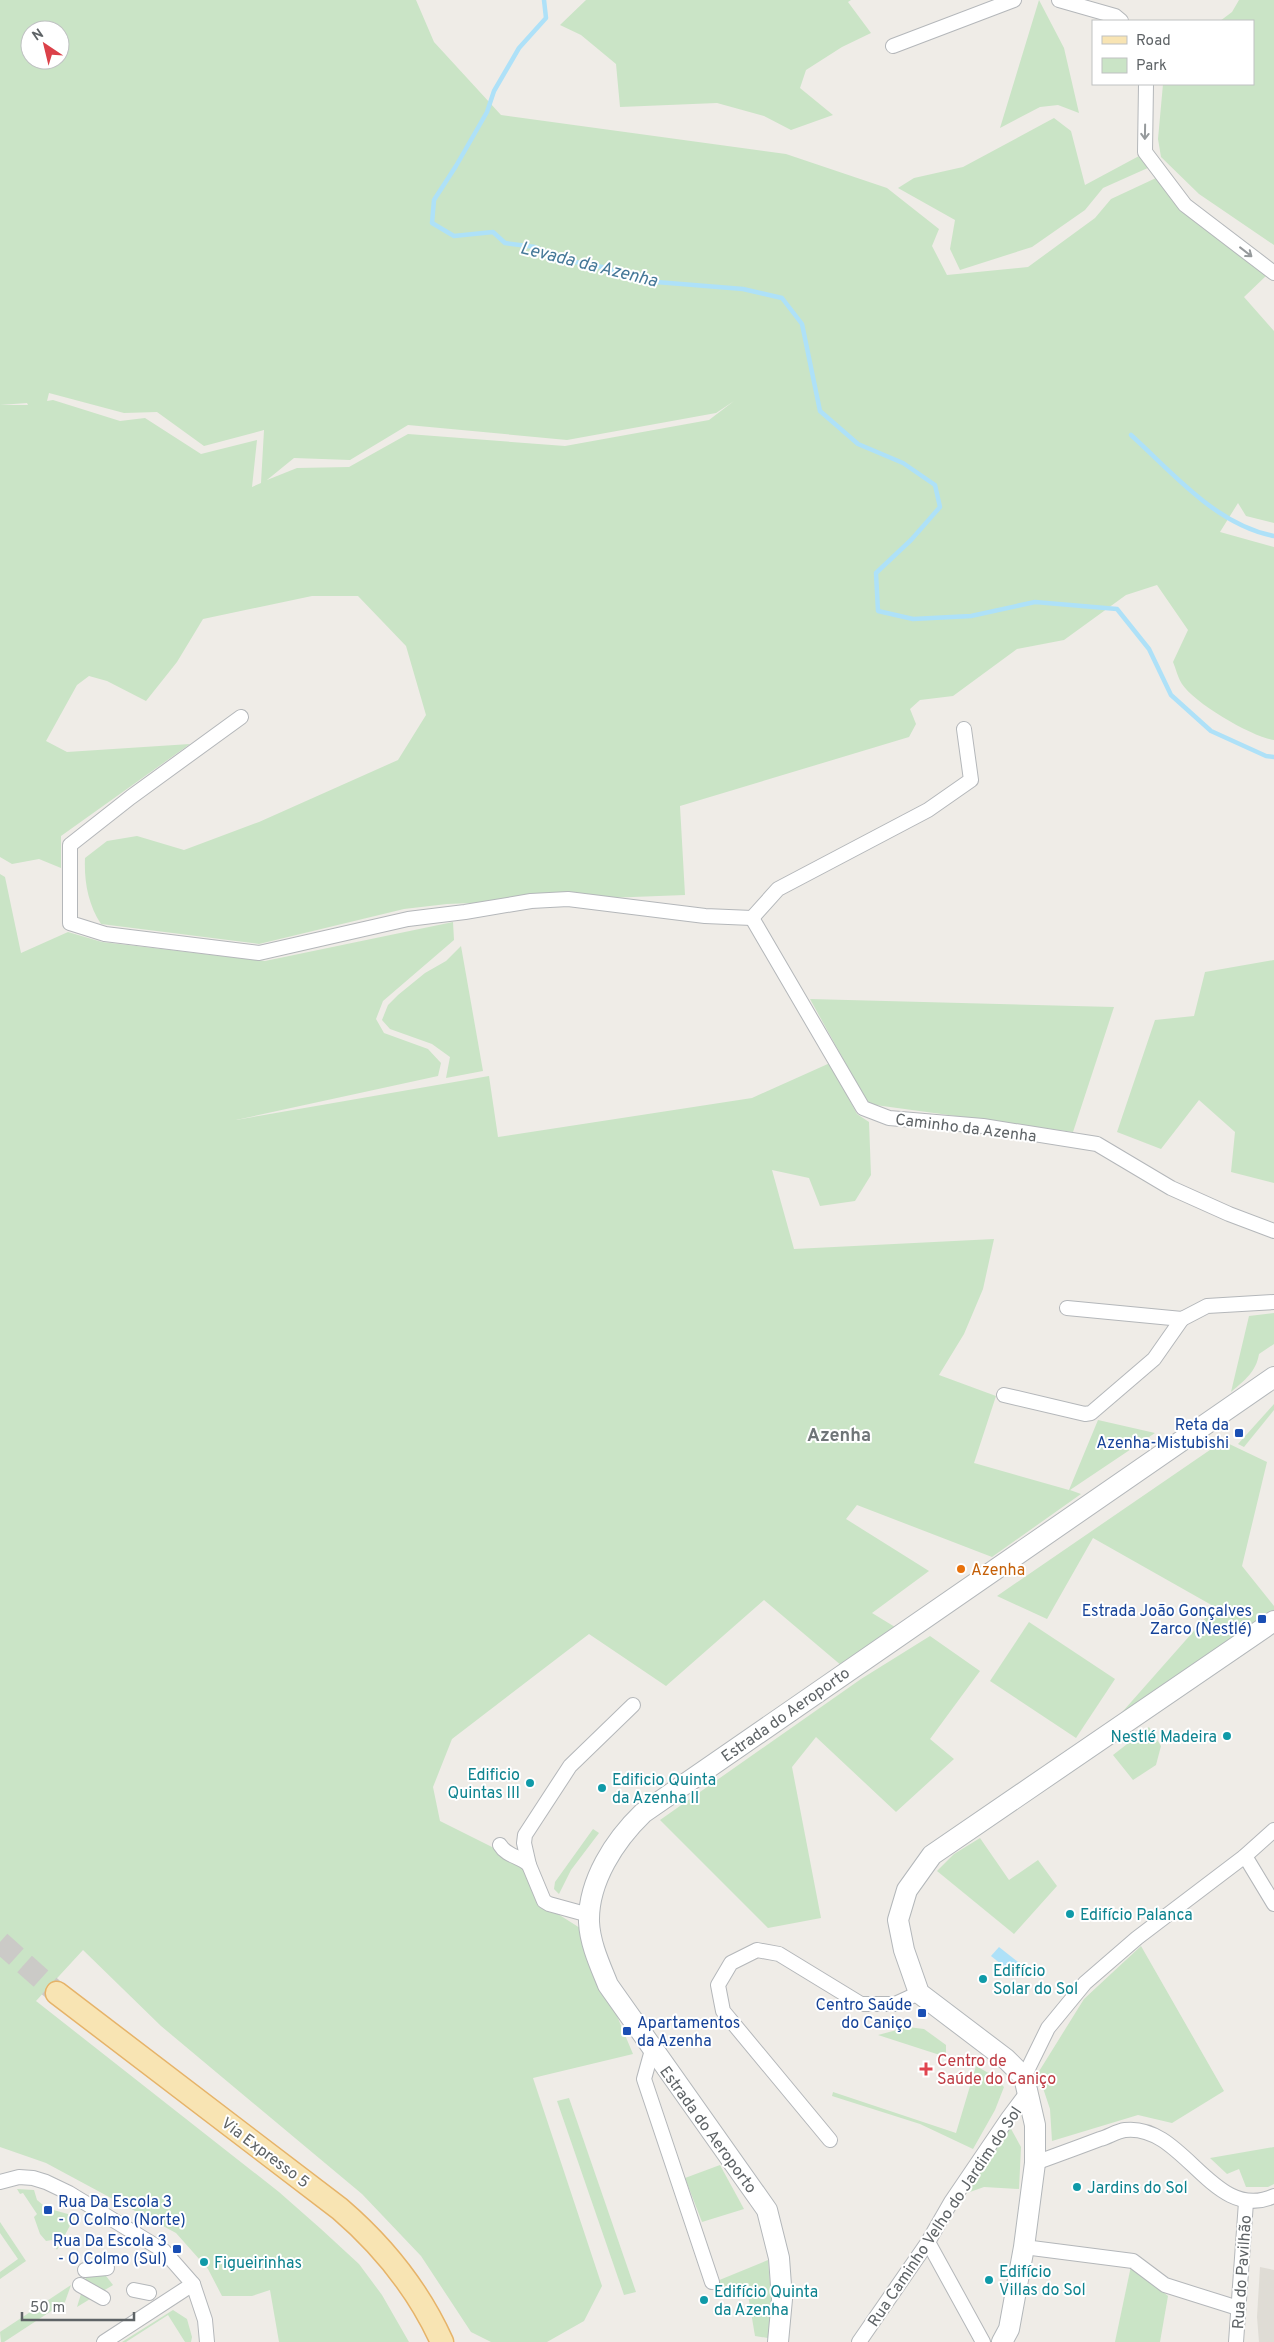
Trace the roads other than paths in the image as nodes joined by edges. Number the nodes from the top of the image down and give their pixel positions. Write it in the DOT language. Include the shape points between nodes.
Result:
graph roads {
  1 [pos="1014,0"];
  2 [pos="1060,0"];
  3 [pos="1120,20"];
  4 [pos="893,46"];
  5 [pos="1146,85"];
  6 [pos="1274,273"];
  7 [pos="241,717"];
  8 [pos="964,729"];
  9 [pos="752,918"];
  10 [pos="1274,1231"];
  11 [pos="1274,1302"];
  12 [pos="1067,1308"];
  13 [pos="1182,1319"];
  14 [pos="1274,1377"];
  15 [pos="1004,1395"];
  16 [pos="1274,1621"];
  17 [pos="633,1705"];
  18 [pos="1274,1830"];
  19 [pos="500,1846"];
  20 [pos="1245,1856"];
  21 [pos="529,1865"];
  22 [pos="1274,1904"];
  23 [pos="589,1915"];
  24 [pos="57,1993"];
  25 [pos="919,1993"];
  26 [pos="652,2050"];
  27 [pos="1026,2083"];
  28 [pos="830,2140"];
  29 [pos="1035,2163"];
  30 [pos="0,2182"];
  31 [pos="1274,2196"];
  32 [pos="1246,2202"];
  33 [pos="928,2242"];
  34 [pos="1024,2248"];
  35 [pos="107,2268"];
  36 [pos="85,2270"];
  37 [pos="712,2282"];
  38 [pos="193,2284"];
  39 [pos="80,2285"];
  40 [pos="134,2290"];
  41 [pos="149,2293"];
  42 [pos="103,2298"];
  43 [pos="1238,2308"];
  44 [pos="105,2342"];
  45 [pos="206,2342"];
  46 [pos="442,2342"];
  47 [pos="778,2342"];
  48 [pos="859,2342"];
  49 [pos="983,2342"];
  50 [pos="1002,2342"];
  51 [pos="1236,2342"];
  1 -- 4 [label="street"];
  2 -- 3 [label="street" via="1116,16"];
  5 -- 6 [label="street, one-way" via="1145,152 1185,205"];
  7 -- 9 [label="street" via="70,845 70,923 105,934 260,953 408,919 531,901 568,899 705,916"];
  8 -- 9 [label="street" via="971,780 928,810 778,889"];
  9 -- 10 [label="street, Caminho da Azenha" via="863,1108 889,1118 983,1126 1097,1144 1171,1188"];
  11 -- 13 [label="street" via="1207,1306"];
  12 -- 13 [label="street"];
  13 -- 15 [label="street" via="1154,1359 1091,1413"];
  14 -- 23 [label="main road, Estrada do Aeroporto" via="643,1813 625,1830 599,1874"];
  16 -- 25 [label="main road" via="932,1856 907,1890 898,1920 904,1950"];
  17 -- 21 [label="street" via="570,1766 525,1835"];
  18 -- 20 [label="street, Rua Caminho Velho do Jardim do Sol"];
  19 -- 21 [label="street"];
  20 -- 22 [label="street"];
  20 -- 27 [label="street, Rua Caminho Velho do Jardim do Sol" via="1137,1938 1085,1983 1048,2028"];
  21 -- 23 [label="street" via="544,1901"];
  23 -- 26 [label="main road, Estrada do Aeroporto" via="596,1957 608,1985"];
  24 -- 46 [label="main road, Via Expresso 5" via="361,2227 412,2287"];
  25 -- 27 [label="main road" via="1006,2059"];
  25 -- 28 [label="street" via="895,2004 861,2004 779,1954 757,1950 732,1963 718,1985 723,2011"];
  26 -- 37 [label="street" via="644,2079"];
  26 -- 47 [label="main road, Estrada do Aeroporto" via="767,2210 779,2258 782,2299"];
  27 -- 29 [label="main road" via="1035,2125"];
  27 -- 33 [label="street, Rua Caminho Velho do Jardim do Sol"];
  29 -- 32 [label="street" via="1126,2130 1148,2132 1169,2145 1225,2193"];
  29 -- 34 [label="main road"];
  30 -- 38 [label="street" via="19,2177 33,2178 69,2192 164,2251"];
  31 -- 32 [label="street"];
  32 -- 43 [label="street, Rua do Pavilhão"];
  33 -- 48 [label="street, Rua Caminho Velho do Jardim do Sol"];
  33 -- 49 [label="street"];
  34 -- 43 [label="street" via="1133,2261 1166,2285"];
  34 -- 50 [label="main road" via="1009,2329"];
  35 -- 36 [label="street"];
  38 -- 44 [label="street"];
  38 -- 45 [label="street" via="205,2320"];
  39 -- 42 [label="street"];
  40 -- 41 [label="street"];
  43 -- 51 [label="street, Rua do Pavilhão"];
}
